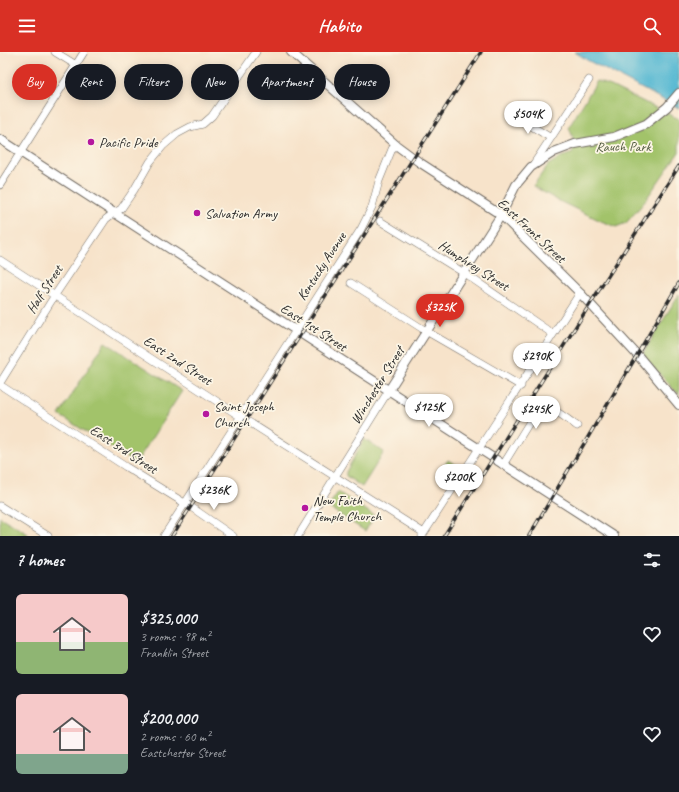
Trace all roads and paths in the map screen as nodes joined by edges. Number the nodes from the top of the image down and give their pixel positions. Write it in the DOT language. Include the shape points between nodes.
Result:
graph roads {
  1 [pos="55,52"];
  2 [pos="84,52"];
  3 [pos="256,52"];
  4 [pos="291,52"];
  5 [pos="74,64"];
  6 [pos="77,64"];
  7 [pos="589,80"];
  8 [pos="65,82"];
  9 [pos="679,93"];
  10 [pos="515,116"];
  11 [pos="550,138"];
  12 [pos="0,139"];
  13 [pos="396,145"];
  14 [pos="20,152"];
  15 [pos="531,167"];
  16 [pos="0,185"];
  17 [pos="114,212"];
  18 [pos="501,215"];
  19 [pos="380,221"];
  20 [pos="0,260"];
  21 [pos="464,273"];
  22 [pos="350,283"];
  23 [pos="580,293"];
  24 [pos="56,295"];
  25 [pos="295,330"];
  26 [pos="426,331"];
  27 [pos="553,334"];
  28 [pos="0,384"];
  29 [pos="521,386"];
  30 [pos="389,390"];
  31 [pos="679,405"];
  32 [pos="241,417"];
  33 [pos="576,426"];
  34 [pos="479,449"];
  35 [pos="503,465"];
  36 [pos="336,477"];
  37 [pos="185,504"];
  38 [pos="0,506"];
  39 [pos="423,535"];
  40 [pos="48,536"];
  41 [pos="164,536"];
  42 [pos="233,536"];
  43 [pos="298,536"];
  44 [pos="614,536"];
  1 -- 5 [label="street"];
  2 -- 6 [label="street"];
  3 -- 17 [label="street, Half Street" via="212,116 203,124 177,134 163,146 121,209"];
  4 -- 13 [label="street, East Front Street"];
  7 -- 11 [label="street, Winchester Street"];
  8 -- 14 [label="street"];
  9 -- 15 [label="street, Winchester Street" via="646,124 614,137 575,144 554,152"];
  10 -- 11 [label="street"];
  11 -- 15 [label="street, Winchester Street"];
  12 -- 14 [label="street, East 1st Street"];
  13 -- 18 [label="street, East Front Street"];
  13 -- 25 [label="street, Kentucky Avenue" via="379,181 367,219"];
  14 -- 16 [label="street"];
  14 -- 17 [label="street, East 1st Street"];
  15 -- 18 [label="street, Winchester Street" via="516,185"];
  17 -- 24 [label="street, Half Street" via="106,219"];
  17 -- 25 [label="street, East 1st Street"];
  18 -- 21 [label="street, Winchester Street"];
  18 -- 23 [label="street, East Front Street"];
  19 -- 21 [label="street, Humphrey Street"];
  20 -- 24 [label="street, East 2nd Street"];
  21 -- 26 [label="street, Winchester Street"];
  21 -- 27 [label="street, Humphrey Street"];
  22 -- 26 [label="street"];
  23 -- 27 [label="street"];
  23 -- 31 [label="street, East Front Street"];
  24 -- 28 [label="street, Half Street"];
  24 -- 32 [label="street, East 2nd Street"];
  25 -- 30 [label="street, East 1st Street"];
  25 -- 32 [label="street, Kentucky Avenue"];
  26 -- 29 [label="street"];
  26 -- 30 [label="street, Winchester Street"];
  27 -- 29 [label="street"];
  28 -- 37 [label="street, East 3rd Street"];
  29 -- 34 [label="street"];
  30 -- 34 [label="street, East 1st Street"];
  30 -- 36 [label="street, Winchester Street"];
  32 -- 36 [label="street, East 2nd Street"];
  32 -- 37 [label="street, Kentucky Avenue"];
  33 -- 35 [label="street" via="551,408 537,410"];
  34 -- 35 [label="street, East 1st Street"];
  34 -- 39 [label="street"];
  35 -- 44 [label="street, East 1st Street"];
  36 -- 39 [label="street, East 2nd Street"];
  36 -- 43 [label="street, Winchester Street"];
  37 -- 41 [label="street, Kentucky Avenue"];
  37 -- 42 [label="street, East 3rd Street"];
  38 -- 40 [label="street"];
}
